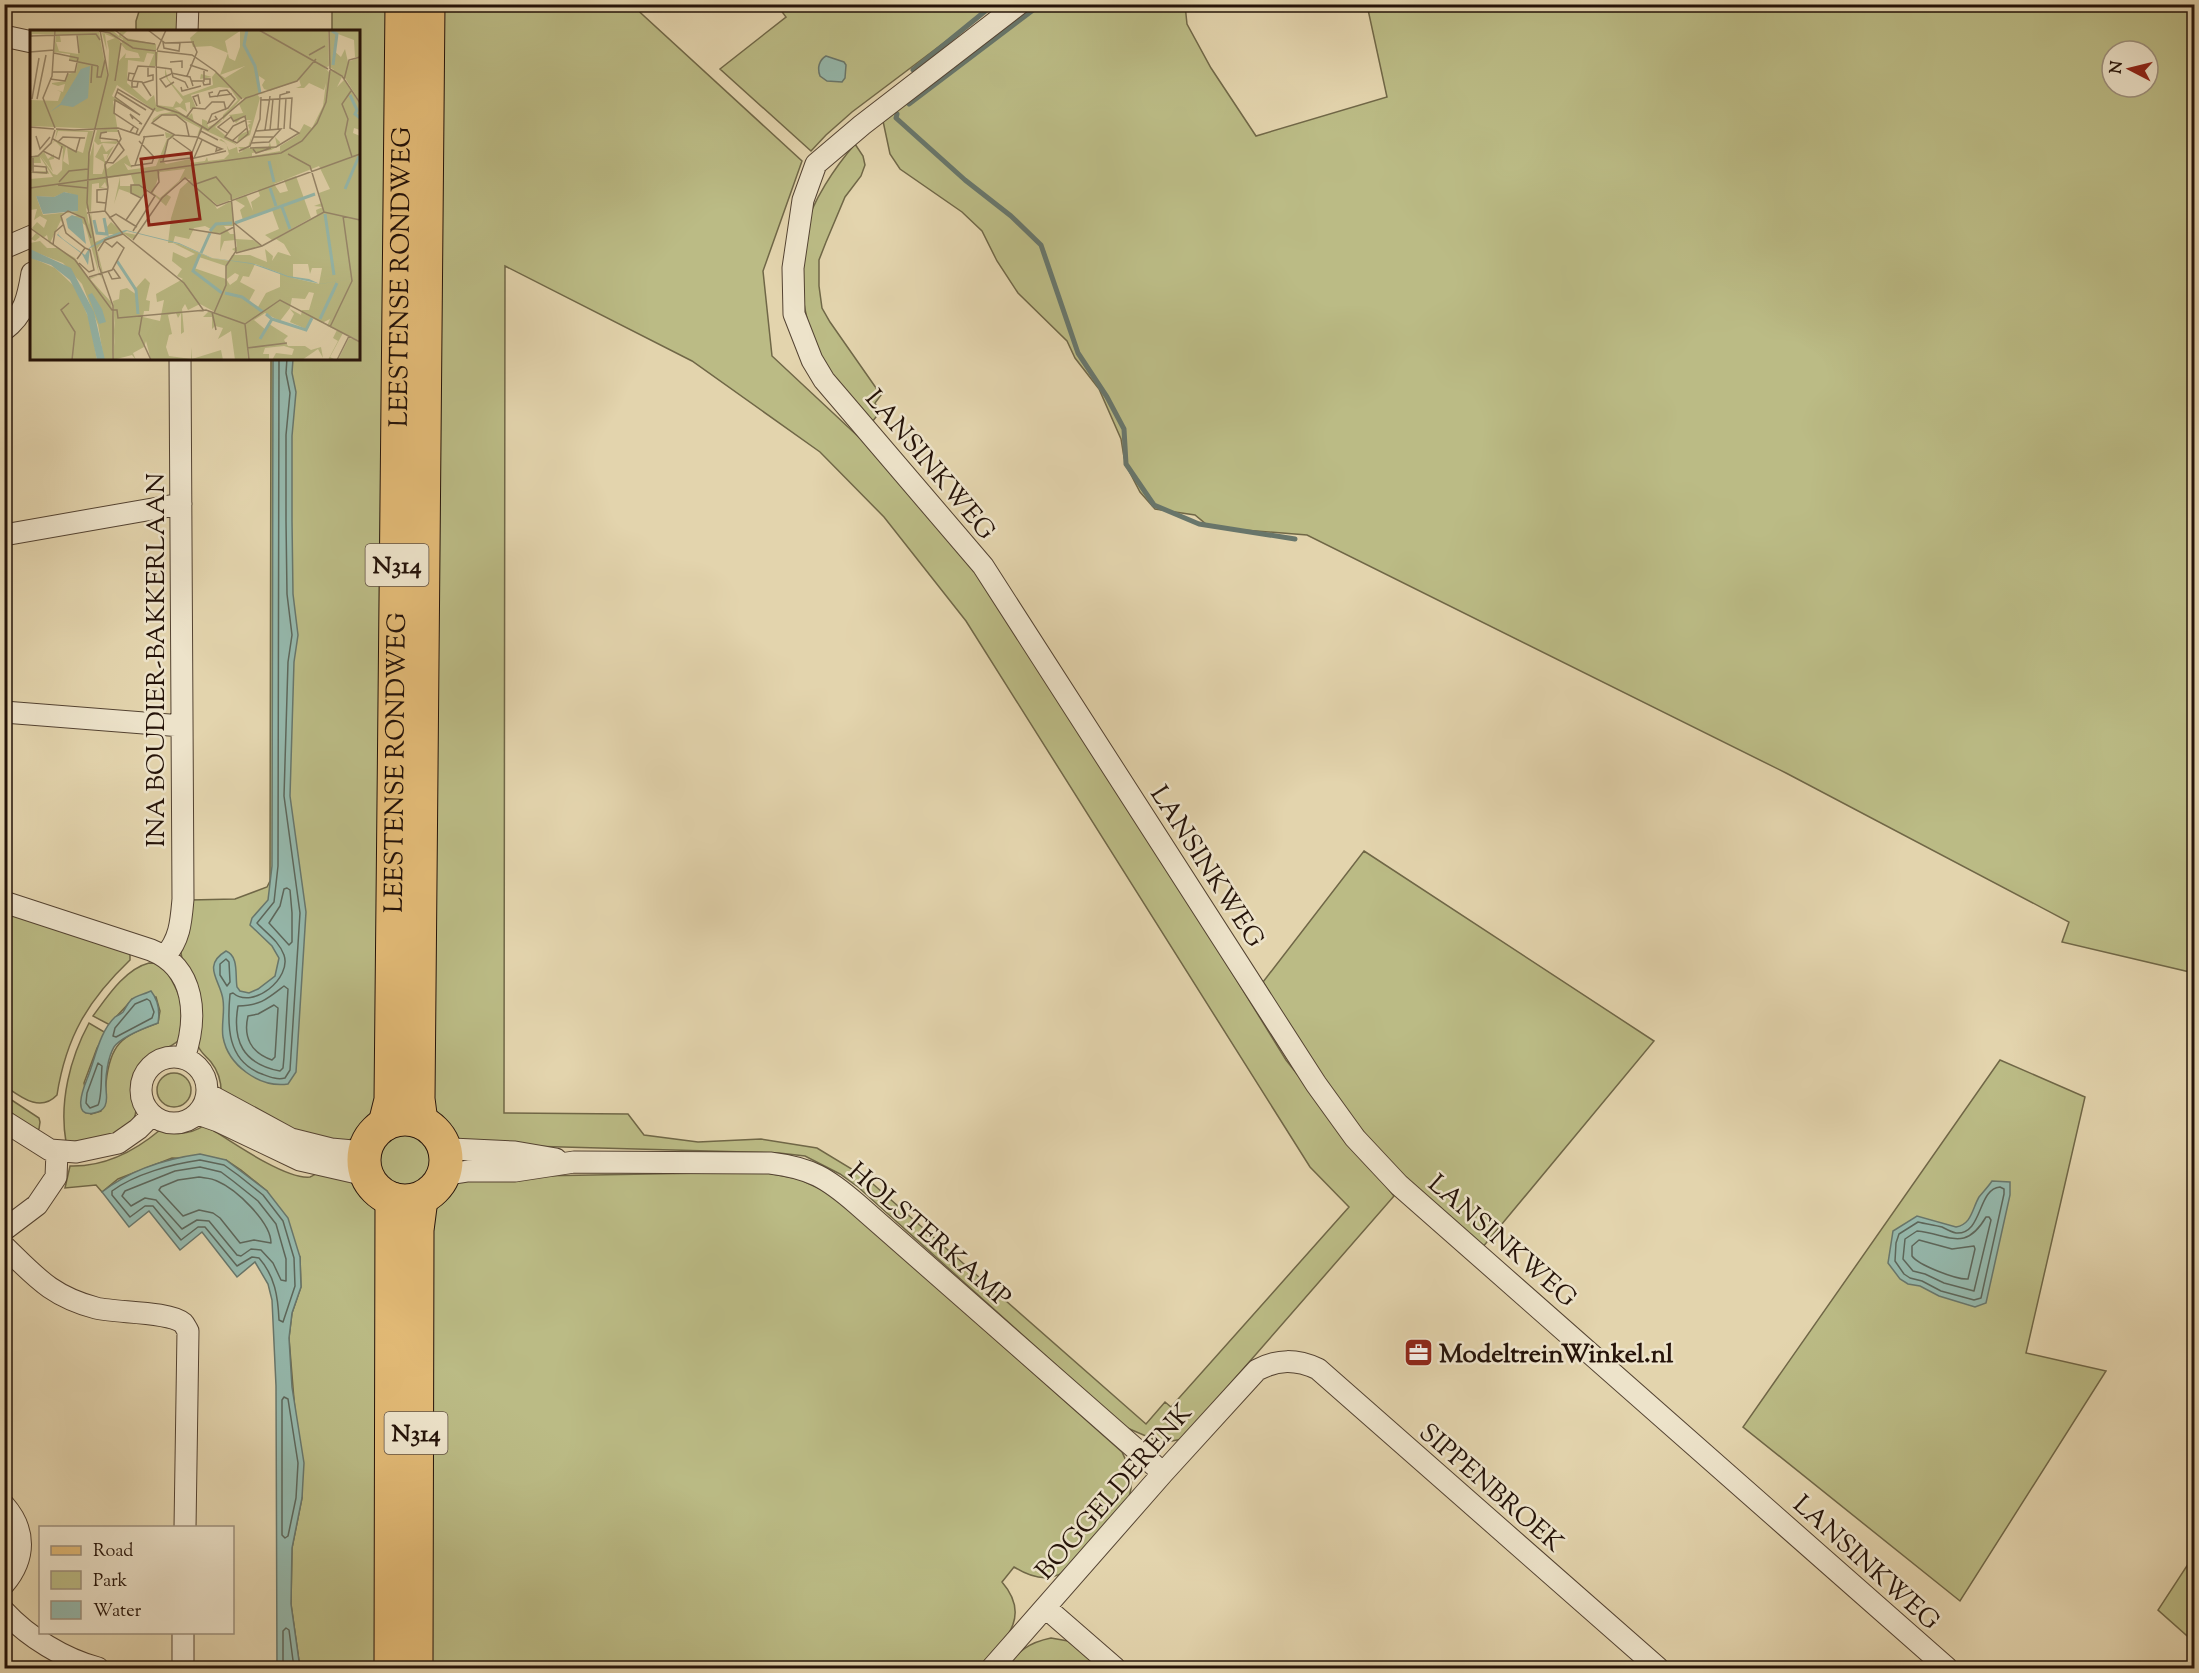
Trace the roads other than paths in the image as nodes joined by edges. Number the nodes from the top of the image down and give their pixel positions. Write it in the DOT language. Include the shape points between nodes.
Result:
graph roads {
  1 [pos="188,4"];
  2 [pos="402,4"];
  3 [pos="428,4"];
  4 [pos="1018,4"];
  5 [pos="188,30"];
  6 [pos="4,36"];
  7 [pos="30,42"];
  8 [pos="30,238"];
  9 [pos="4,248"];
  10 [pos="30,287"];
  11 [pos="4,330"];
  12 [pos="180,360"];
  13 [pos="181,504"];
  14 [pos="4,535"];
  15 [pos="4,712"];
  16 [pos="182,726"];
  17 [pos="4,902"];
  18 [pos="165,956"];
  19 [pos="184,1058"];
  20 [pos="207,1094"];
  21 [pos="198,1114"];
  22 [pos="152,1115"];
  23 [pos="4,1121"];
  24 [pos="421,1122"];
  25 [pos="385,1124"];
  26 [pos="57,1152"];
  27 [pos="443,1160"];
  28 [pos="574,1162"];
  29 [pos="365,1163"];
  30 [pos="406,1199"];
  31 [pos="4,1230"];
  32 [pos="4,1246"];
  33 [pos="1283,1360"];
  34 [pos="1163,1473"];
  35 [pos="4,1504"];
  36 [pos="185,1526"];
  37 [pos="4,1584"];
  38 [pos="1046,1608"];
  39 [pos="4,1611"];
  40 [pos="183,1634"];
  41 [pos="98,1668"];
  42 [pos="183,1668"];
  43 [pos="391,1668"];
  44 [pos="416,1668"];
  45 [pos="992,1668"];
  46 [pos="1114,1668"];
  47 [pos="1658,1668"];
  48 [pos="1947,1668"];
  1 -- 5 [label="street"];
  2 -- 25 [label="main road, LEESTENSE RONDWEG / N314" via="392,1101"];
  3 -- 24 [label="main road, LEESTENSE RONDWEG / N314" via="418,1099"];
  4 -- 48 [label="street, LANSINKWEG" via="816,164 803,200 793,268 794,314 812,360 824,380 983,566 1355,1138 1399,1185"];
  6 -- 7 [label="street"];
  8 -- 9 [label="street"];
  10 -- 11 [label="street" via="16,321"];
  12 -- 13 [label="street, INA BOUDIER-BAKKERLAAN"];
  13 -- 14 [label="street"];
  13 -- 16 [label="street, INA BOUDIER-BAKKERLAAN"];
  15 -- 16 [label="street"];
  16 -- 18 [label="street, INA BOUDIER-BAKKERLAAN" via="182,919 177,938"];
  17 -- 18 [label="street"];
  18 -- 19 [label="street" via="182,976 191,1000 191,1028"];
  19 -- 20 [label="street" via="203,1072"];
  19 -- 22 [label="street" via="164,1059 146,1073 141,1095"];
  20 -- 21 [label="street"];
  20 -- 29 [label="street" via="291,1138"];
  21 -- 22 [label="street" via="171,1124"];
  21 -- 29 [label="street" via="300,1160"];
  22 -- 26 [label="street" via="117,1143"];
  23 -- 26 [label="street"];
  24 -- 25 [label="main road" via="401,1119"];
  24 -- 27 [label="main road" via="434,1131"];
  25 -- 29 [label="main road, N314" via="374,1133"];
  26 -- 31 [label="street" via="56,1177 37,1204"];
  27 -- 28 [label="street, HOLSTERKAMP" via="468,1171 515,1171"];
  27 -- 28 [label="street, HOLSTERKAMP" via="452,1149 515,1152"];
  27 -- 30 [label="main road" via="432,1191"];
  28 -- 34 [label="street, HOLSTERKAMP" via="770,1163 797,1166 816,1174 836,1185"];
  29 -- 30 [label="main road" via="376,1190"];
  30 -- 43 [label="main road, N314"];
  30 -- 44 [label="main road, N314" via="417,1242"];
  32 -- 36 [label="street" via="47,1287 75,1302 99,1309 168,1317 183,1323 188,1331"];
  33 -- 34 [label="street, BOGGELDERENK" via="1257,1370"];
  33 -- 47 [label="street, SIPPENBROEK" via="1303,1362 1318,1369"];
  34 -- 38 [label="street, BOGGELDERENK"];
  35 -- 37 [label="street" via="14,1516 21,1546 16,1567"];
  38 -- 45 [label="street, BOGGELDERENK"];
  38 -- 46 [label="street"];
  39 -- 41 [label="street" via="48,1647"];
  40 -- 42 [label="street"];
}
